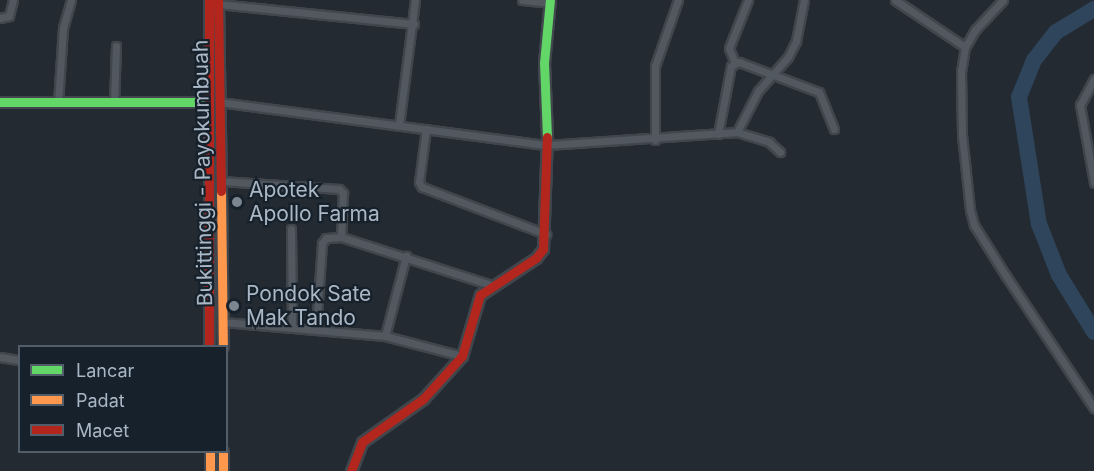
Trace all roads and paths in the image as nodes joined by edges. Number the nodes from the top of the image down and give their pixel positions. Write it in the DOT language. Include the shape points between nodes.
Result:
graph roads {
  1 [pos="13,0"];
  2 [pos="71,0"];
  3 [pos="208,0"];
  4 [pos="415,0"];
  5 [pos="522,0"];
  6 [pos="678,0"];
  7 [pos="748,0"];
  8 [pos="804,0"];
  9 [pos="895,0"];
  10 [pos="1003,0"];
  11 [pos="218,2"];
  12 [pos="549,2"];
  13 [pos="0,18"];
  14 [pos="414,24"];
  15 [pos="116,46"];
  16 [pos="966,47"];
  17 [pos="735,63"];
  18 [pos="770,72"];
  19 [pos="1094,78"];
  20 [pos="0,102"];
  21 [pos="207,102"];
  22 [pos="219,102"];
  23 [pos="58,103"];
  24 [pos="114,103"];
  25 [pos="399,125"];
  26 [pos="426,129"];
  27 [pos="834,129"];
  28 [pos="736,132"];
  29 [pos="718,134"];
  30 [pos="655,140"];
  31 [pos="547,145"];
  32 [pos="780,152"];
  33 [pos="221,181"];
  34 [pos="1094,183"];
  35 [pos="291,229"];
  36 [pos="546,234"];
  37 [pos="341,237"];
  38 [pos="222,238"];
  39 [pos="208,239"];
  40 [pos="406,255"];
  41 [pos="208,280"];
  42 [pos="222,281"];
  43 [pos="491,285"];
  44 [pos="223,321"];
  45 [pos="292,327"];
  46 [pos="316,329"];
  47 [pos="384,336"];
  48 [pos="209,345"];
  49 [pos="223,345"];
  50 [pos="462,356"];
  51 [pos="0,357"];
  52 [pos="18,360"];
  53 [pos="1094,408"];
  54 [pos="210,453"];
  55 [pos="223,453"];
  56 [pos="210,471"];
  57 [pos="223,471"];
  58 [pos="351,471"];
  1 -- 13 [label="street" via="9,16"];
  2 -- 23 [label="street" via="63,28"];
  3 -- 21 [label="main road, Bukittinggi - Payokumbuah"];
  4 -- 14 [label="street"];
  5 -- 12 [label="street"];
  6 -- 30 [label="street" via="655,66"];
  7 -- 17 [label="street" via="729,48"];
  8 -- 18 [label="street" via="796,41 788,57"];
  9 -- 16 [label="street"];
  10 -- 16 [label="street" via="989,12"];
  11 -- 14 [label="street"];
  11 -- 22 [label="main road, Bukittinggi - Payokumbuah"];
  12 -- 31 [label="main road" via="544,63"];
  14 -- 25 [label="street"];
  15 -- 24 [label="street"];
  16 -- 53 [label="street" via="961,71 962,135 974,225"];
  17 -- 18 [label="street"];
  17 -- 29 [label="street" via="731,66"];
  18 -- 27 [label="street" via="819,92"];
  18 -- 28 [label="street"];
  19 -- 34 [label="street" via="1080,105"];
  20 -- 23 [label="main road"];
  21 -- 24 [label="main road"];
  21 -- 39 [label="main road, Bukittinggi - Payokumbuah"];
  22 -- 25 [label="street"];
  22 -- 33 [label="main road, Bukittinggi - Payokumbuah"];
  23 -- 24 [label="main road"];
  25 -- 26 [label="street"];
  26 -- 31 [label="street"];
  26 -- 36 [label="street" via="422,187"];
  28 -- 29 [label="street"];
  28 -- 32 [label="street" via="769,142"];
  29 -- 30 [label="street"];
  30 -- 31 [label="street"];
  31 -- 36 [label="main road"];
  33 -- 37 [label="street" via="341,189"];
  33 -- 38 [label="main road, Bukittinggi - Payokumbuah"];
  35 -- 45 [label="street"];
  36 -- 43 [label="main road" via="536,258"];
  37 -- 40 [label="street"];
  37 -- 46 [label="street" via="326,237 322,243"];
  38 -- 39 [label="main road"];
  38 -- 42 [label="main road, Bukittinggi - Payokumbuah"];
  39 -- 41 [label="main road, Bukittinggi - Payokumbuah"];
  40 -- 43 [label="street"];
  40 -- 47 [label="street"];
  41 -- 42 [label="main road"];
  41 -- 48 [label="main road, Bukittinggi - Payokumbuah"];
  42 -- 44 [label="main road, Bukittinggi - Payokumbuah"];
  43 -- 50 [label="main road" via="480,295"];
  44 -- 45 [label="street"];
  44 -- 49 [label="main road, Bukittinggi - Payokumbuah"];
  45 -- 46 [label="street"];
  46 -- 47 [label="street"];
  47 -- 50 [label="street"];
  50 -- 58 [label="main road" via="434,389 362,442"];
  51 -- 52 [label="street"];
  54 -- 56 [label="main road"];
  55 -- 57 [label="main road"];
}
